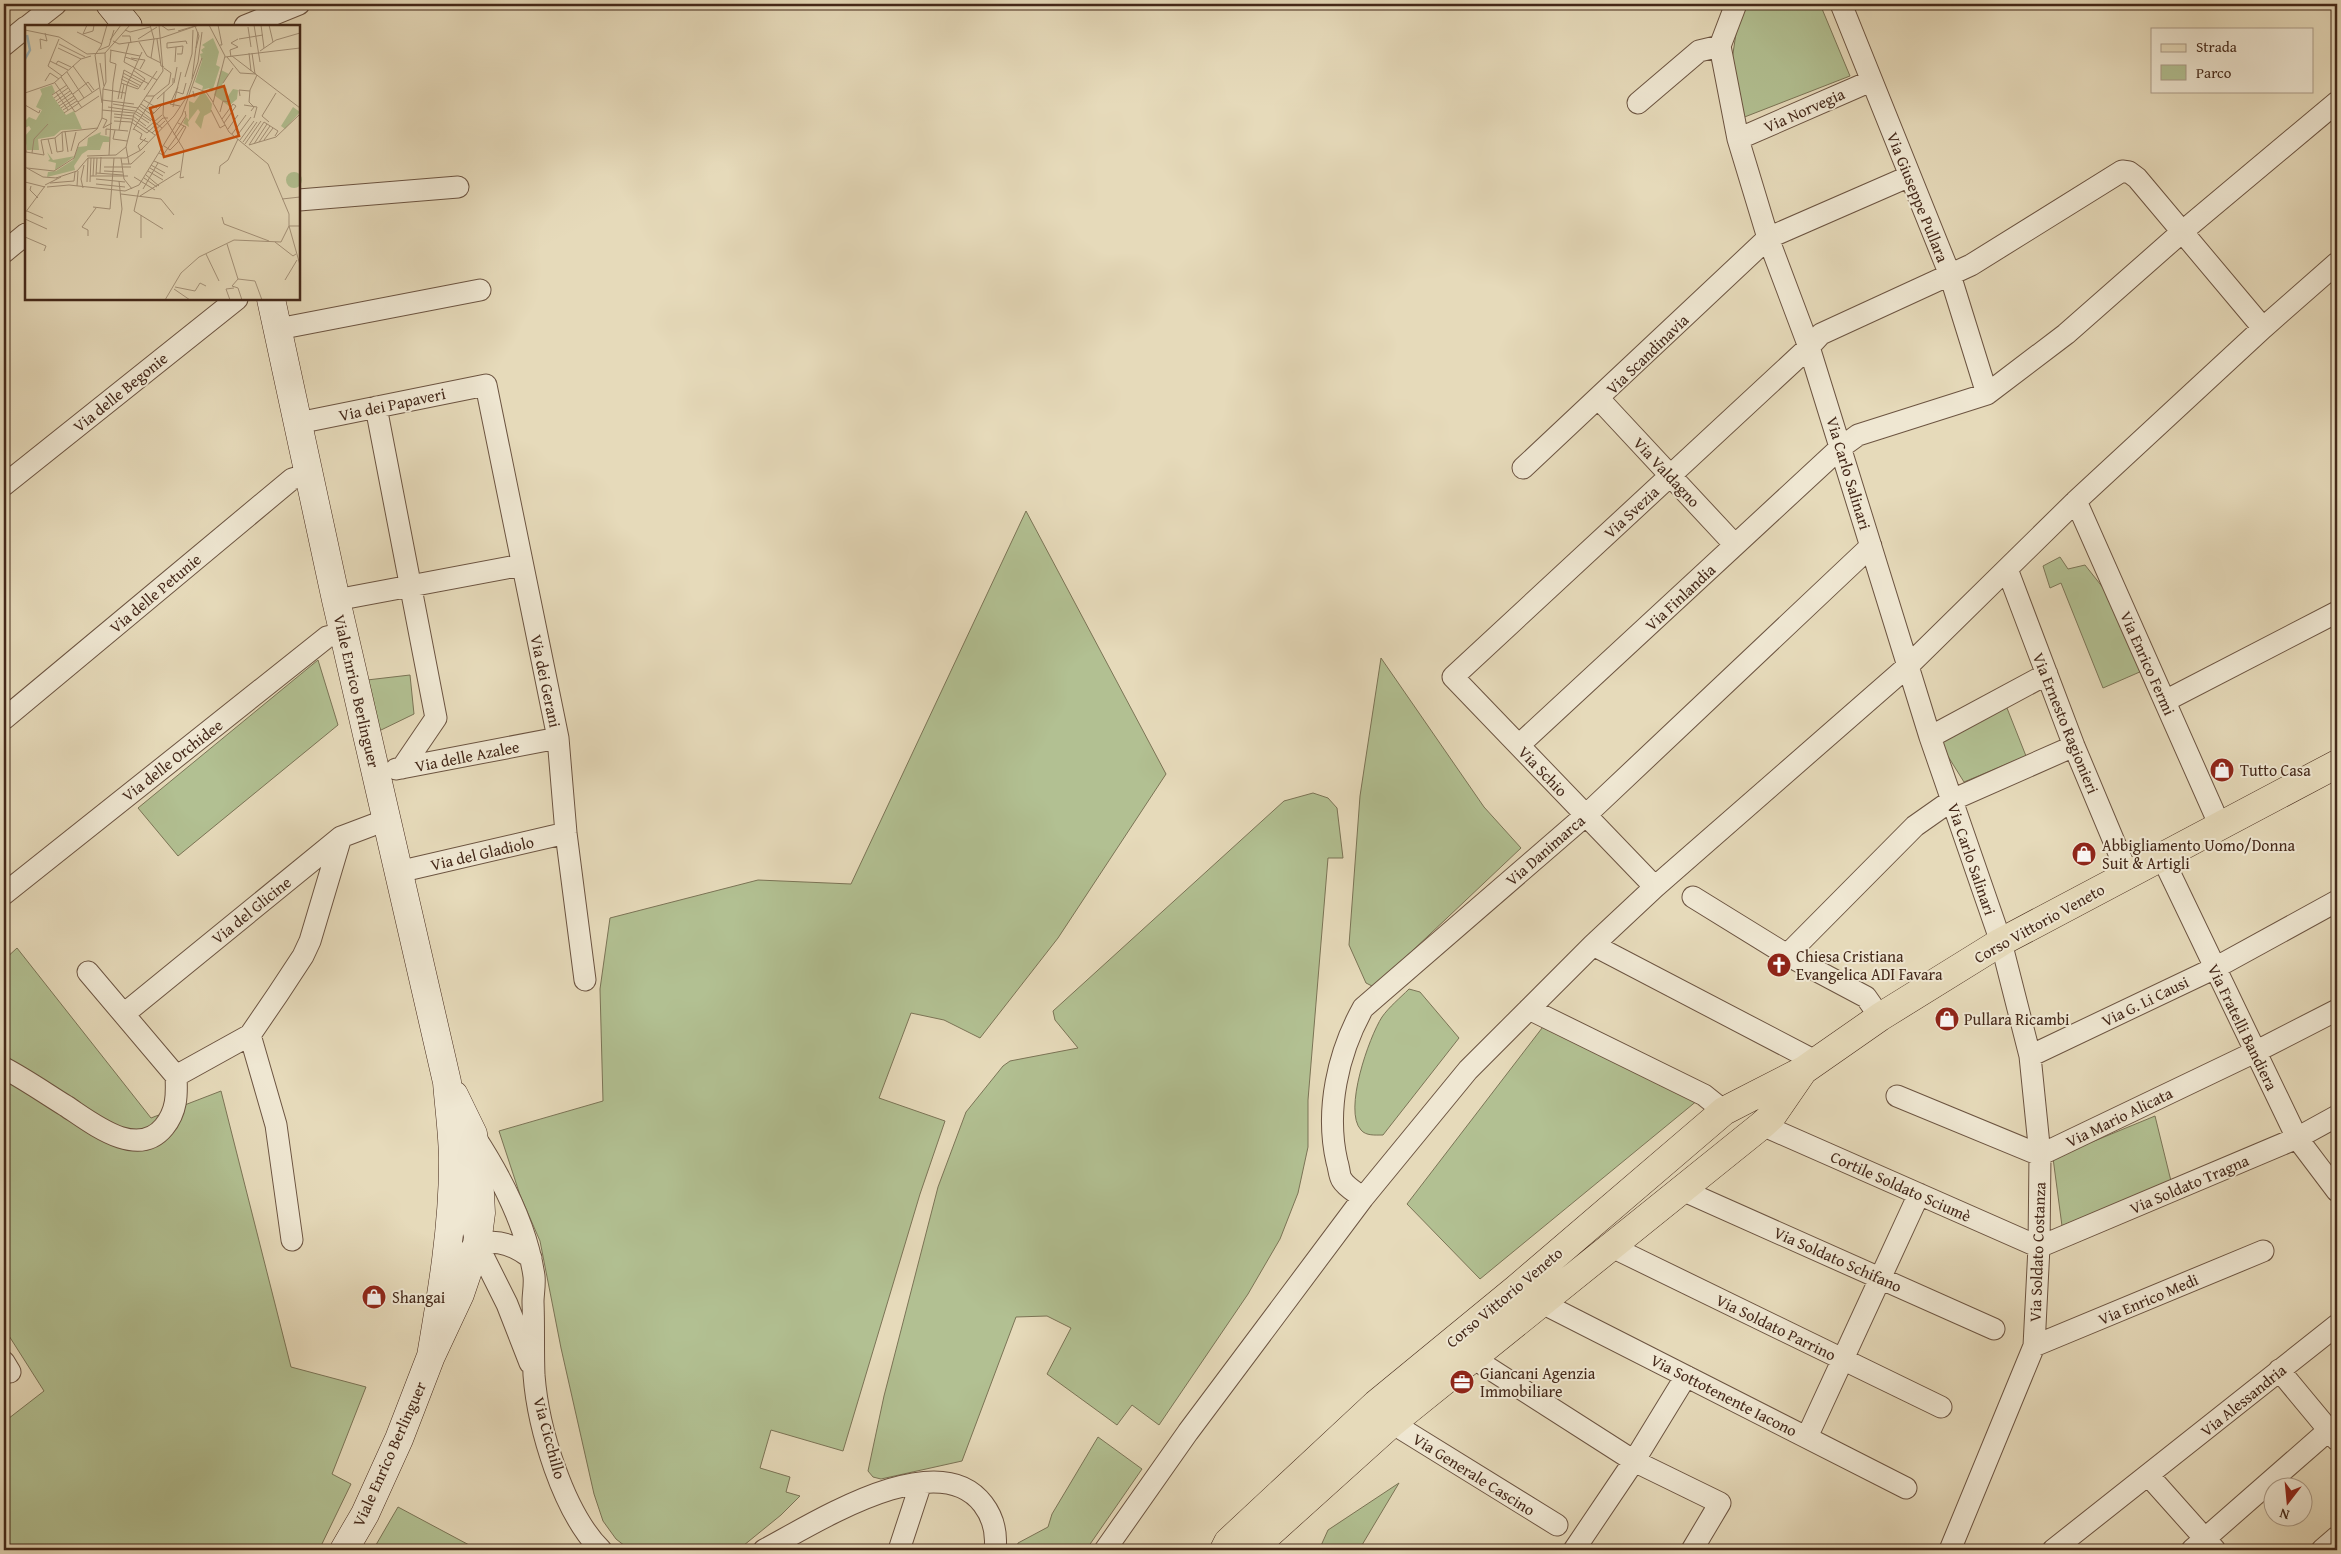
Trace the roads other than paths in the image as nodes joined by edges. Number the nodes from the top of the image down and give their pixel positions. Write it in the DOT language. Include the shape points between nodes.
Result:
graph roads {
  1 [pos="56,4"];
  2 [pos="110,4"];
  3 [pos="299,4"];
  4 [pos="1736,4"];
  5 [pos="1841,4"];
  6 [pos="30,25"];
  7 [pos="127,25"];
  8 [pos="247,25"];
  9 [pos="25,29"];
  10 [pos="4,45"];
  11 [pos="1720,46"];
  12 [pos="1871,81"];
  13 [pos="2337,102"];
  14 [pos="1638,103"];
  15 [pos="1738,139"];
  16 [pos="1910,176"];
  17 [pos="458,187"];
  18 [pos="300,200"];
  19 [pos="2183,230"];
  20 [pos="25,235"];
  21 [pos="1768,238"];
  22 [pos="4,252"];
  23 [pos="2337,263"];
  24 [pos="1950,275"];
  25 [pos="480,290"];
  26 [pos="236,300"];
  27 [pos="271,300"];
  28 [pos="2264,328"];
  29 [pos="278,329"];
  30 [pos="1810,347"];
  31 [pos="486,384"];
  32 [pos="1987,394"];
  33 [pos="1599,399"];
  34 [pos="376,407"];
  35 [pos="298,423"];
  36 [pos="1840,448"];
  37 [pos="1523,468"];
  38 [pos="309,474"];
  39 [pos="1670,476"];
  40 [pos="4,485"];
  41 [pos="2076,500"];
  42 [pos="1735,545"];
  43 [pos="1871,546"];
  44 [pos="522,565"];
  45 [pos="2007,569"];
  46 [pos="409,586"];
  47 [pos="336,600"];
  48 [pos="2337,612"];
  49 [pos="344,633"];
  50 [pos="1909,665"];
  51 [pos="2046,674"];
  52 [pos="1452,677"];
  53 [pos="2165,700"];
  54 [pos="4,719"];
  55 [pos="1930,737"];
  56 [pos="558,738"];
  57 [pos="1519,745"];
  58 [pos="2074,746"];
  59 [pos="2337,764"];
  60 [pos="402,768"];
  61 [pos="376,773"];
  62 [pos="1952,800"];
  63 [pos="1586,815"];
  64 [pos="386,820"];
  65 [pos="2220,826"];
  66 [pos="566,833"];
  67 [pos="340,837"];
  68 [pos="2162,857"];
  69 [pos="398,872"];
  70 [pos="2128,875"];
  71 [pos="1655,887"];
  72 [pos="4,894"];
  73 [pos="1693,897"];
  74 [pos="2337,901"];
  75 [pos="2001,942"];
  76 [pos="1593,945"];
  77 [pos="1787,955"];
  78 [pos="2215,968"];
  79 [pos="88,972"];
  80 [pos="585,980"];
  81 [pos="1529,1009"];
  82 [pos="2337,1010"];
  83 [pos="124,1014"];
  84 [pos="1880,1016"];
  85 [pos="250,1035"];
  86 [pos="2255,1052"];
  87 [pos="2030,1056"];
  88 [pos="1811,1066"];
  89 [pos="4,1068"];
  90 [pos="176,1076"];
  91 [pos="447,1082"];
  92 [pos="1897,1096"];
  93 [pos="1724,1110"];
  94 [pos="2337,1116"];
  95 [pos="1762,1125"];
  96 [pos="473,1134"];
  97 [pos="2297,1138"];
  98 [pos="2040,1155"];
  99 [pos="453,1162"];
  100 [pos="1682,1190"];
  101 [pos="2337,1191"];
  102 [pos="1919,1194"];
  103 [pos="1362,1198"];
  104 [pos="292,1240"];
  105 [pos="477,1244"];
  106 [pos="1612,1247"];
  107 [pos="2039,1248"];
  108 [pos="2263,1251"];
  109 [pos="531,1258"];
  110 [pos="445,1270"];
  111 [pos="1880,1278"];
  112 [pos="1542,1303"];
  113 [pos="2337,1325"];
  114 [pos="1994,1329"];
  115 [pos="2034,1346"];
  116 [pos="431,1356"];
  117 [pos="1473,1358"];
  118 [pos="1843,1359"];
  119 [pos="2279,1370"];
  120 [pos="534,1375"];
  121 [pos="1686,1376"];
  122 [pos="1941,1407"];
  123 [pos="1392,1423"];
  124 [pos="2333,1435"];
  125 [pos="1807,1437"];
  126 [pos="1634,1461"];
  127 [pos="2149,1476"];
  128 [pos="921,1483"];
  129 [pos="1906,1488"];
  130 [pos="1557,1525"];
  131 [pos="2337,1537"];
  132 [pos="2204,1546"];
  133 [pos="1954,1549"];
  134 [pos="344,1550"];
  135 [pos="601,1550"];
  136 [pos="764,1550"];
  137 [pos="899,1550"];
  138 [pos="995,1550"];
  139 [pos="1105,1550"];
  140 [pos="1224,1550"];
  141 [pos="1251,1550"];
  142 [pos="1574,1550"];
  143 [pos="1692,1550"];
  144 [pos="2053,1550"];
  145 [pos="2322,1550"];
  1 -- 6 [label="street"];
  2 -- 7 [label="main road"];
  3 -- 8 [label="street"];
  4 -- 11 [label="street"];
  5 -- 12 [label="street, Via Giuseppe Pullara"];
  9 -- 10 [label="street"];
  11 -- 14 [label="street" via="1698,51"];
  11 -- 15 [label="street, Via Carlo Salinari"];
  12 -- 15 [label="street, Via Norvegia"];
  12 -- 16 [label="street, Via Giuseppe Pullara"];
  13 -- 19 [label="street, Via Finlandia"];
  15 -- 21 [label="street, Via Carlo Salinari"];
  16 -- 21 [label="street"];
  16 -- 24 [label="street, Via Giuseppe Pullara"];
  17 -- 18 [label="street"];
  19 -- 24 [label="street, Via Svezia" via="2137,178 2122,170"];
  19 -- 28 [label="street"];
  19 -- 32 [label="street, Via Finlandia" via="2066,334"];
  20 -- 22 [label="street"];
  21 -- 30 [label="street, Via Carlo Salinari"];
  21 -- 33 [label="street, Via Scandinavia"];
  23 -- 28 [label="street"];
  24 -- 30 [label="street, Via Svezia" via="1821,334"];
  24 -- 32 [label="street, Via Giuseppe Pullara"];
  25 -- 29 [label="street"];
  26 -- 40 [label="street, Via delle Begonie"];
  27 -- 29 [label="main road, Viale Enrico Berlinguer"];
  28 -- 41 [label="street"];
  29 -- 35 [label="main road, Viale Enrico Berlinguer"];
  30 -- 36 [label="street, Via Carlo Salinari"];
  30 -- 39 [label="street, Via Svezia"];
  31 -- 34 [label="street, Via dei Papaveri"];
  31 -- 44 [label="street, Via dei Gerani"];
  32 -- 36 [label="street, Via Finlandia" via="1858,435"];
  33 -- 37 [label="street, Via Scandinavia"];
  33 -- 39 [label="street, Via Valdagno"];
  34 -- 35 [label="street, Via dei Papaveri"];
  34 -- 46 [label="street"];
  35 -- 38 [label="main road, Viale Enrico Berlinguer"];
  36 -- 42 [label="street, Via Finlandia"];
  36 -- 43 [label="street, Via Carlo Salinari"];
  38 -- 47 [label="main road, Viale Enrico Berlinguer"];
  38 -- 54 [label="street, Via delle Petunie" via="292,479"];
  39 -- 42 [label="street, Via Valdagno"];
  39 -- 52 [label="street, Via Svezia"];
  41 -- 45 [label="street"];
  41 -- 53 [label="street, Via Enrico Fermi"];
  42 -- 57 [label="street, Via Finlandia"];
  43 -- 50 [label="street, Via Carlo Salinari"];
  43 -- 63 [label="street, Via Danimarca"];
  44 -- 46 [label="street"];
  44 -- 56 [label="street, Via dei Gerani"];
  45 -- 50 [label="street"];
  45 -- 51 [label="street, Via Ernesto Ragionieri"];
  46 -- 47 [label="street"];
  46 -- 60 [label="street" via="436,718"];
  47 -- 49 [label="main road, Viale Enrico Berlinguer"];
  48 -- 53 [label="street"];
  49 -- 61 [label="main road, Viale Enrico Berlinguer"];
  49 -- 72 [label="street, Via delle Orchidee" via="327,637"];
  50 -- 55 [label="street, Via Carlo Salinari"];
  50 -- 71 [label="street"];
  51 -- 55 [label="street"];
  51 -- 58 [label="street, Via Ernesto Ragionieri"];
  52 -- 57 [label="street, Via Schio"];
  53 -- 65 [label="street, Via Enrico Fermi"];
  55 -- 62 [label="street, Via Carlo Salinari"];
  56 -- 60 [label="street, Via delle Azalee"];
  56 -- 66 [label="street, Via dei Gerani"];
  57 -- 63 [label="street, Via Schio"];
  58 -- 62 [label="street"];
  58 -- 70 [label="street, Via Ernesto Ragionieri"];
  59 -- 65 [label="main road, Corso Vittorio Veneto"];
  60 -- 61 [label="street, Via delle Azalee"];
  61 -- 64 [label="main road, Viale Enrico Berlinguer"];
  62 -- 75 [label="street, Via Carlo Salinari"];
  62 -- 77 [label="street" via="1915,826"];
  63 -- 71 [label="street, Via Schio"];
  63 -- 103 [label="street, Via Danimarca" via="1363,1008 1350,1031 1341,1061 1334,1113 1335,1152 1342,1181"];
  64 -- 67 [label="street, Via del Glicine"];
  64 -- 69 [label="main road, Viale Enrico Berlinguer"];
  65 -- 68 [label="main road, Corso Vittorio Veneto"];
  66 -- 69 [label="street, Via del Gladiolo"];
  66 -- 80 [label="street, Via dei Gerani"];
  67 -- 83 [label="street, Via del Glicine"];
  67 -- 85 [label="street" via="310,941"];
  68 -- 70 [label="main road, Corso Vittorio Veneto"];
  68 -- 78 [label="street, Via Fratelli Bandiera"];
  69 -- 91 [label="main road, Viale Enrico Berlinguer"];
  70 -- 75 [label="main road, Corso Vittorio Veneto"];
  71 -- 76 [label="street"];
  73 -- 77 [label="street"];
  74 -- 78 [label="street, Via G. Li Causi"];
  75 -- 84 [label="main road, Corso Vittorio Veneto"];
  75 -- 87 [label="street, Via Soldato Costanza"];
  76 -- 81 [label="street"];
  76 -- 88 [label="street"];
  77 -- 84 [label="street" via="1866,997"];
  78 -- 86 [label="street, Via Fratelli Bandiera"];
  78 -- 87 [label="street, Via G. Li Causi"];
  79 -- 83 [label="street"];
  81 -- 93 [label="street" via="1704,1095"];
  81 -- 103 [label="street" via="1468,1070"];
  82 -- 86 [label="street, Via Mario Alicata"];
  83 -- 90 [label="street"];
  84 -- 88 [label="main road, Corso Vittorio Veneto"];
  85 -- 90 [label="street"];
  85 -- 104 [label="street" via="276,1125"];
  86 -- 97 [label="street, Via Fratelli Bandiera"];
  86 -- 98 [label="street, Via Mario Alicata"];
  87 -- 98 [label="street, Via Soldato Costanza"];
  88 -- 93 [label="main road, Corso Vittorio Veneto"];
  88 -- 95 [label="main road, Corso Vittorio Veneto"];
  89 -- 90 [label="street" via="109,1133 136,1140 157,1135 166,1124 177,1096"];
  91 -- 96 [label="main road"];
  91 -- 99 [label="main road"];
  92 -- 98 [label="street"];
  93 -- 140 [label="main road, Corso Vittorio Veneto" via="1376,1404 1228,1542"];
  94 -- 97 [label="street, Via Soldato Tragna"];
  95 -- 100 [label="main road, Corso Vittorio Veneto"];
  95 -- 102 [label="street, Cortile Soldato Sciumè"];
  96 -- 105 [label="main road" via="480,1184"];
  96 -- 109 [label="street" via="507,1190"];
  97 -- 101 [label="street, Via Fratelli Bandiera"];
  97 -- 107 [label="street, Via Soldato Tragna"];
  98 -- 107 [label="street, Via Soldato Costanza"];
  99 -- 105 [label="street"];
  99 -- 110 [label="main road"];
  100 -- 106 [label="main road, Corso Vittorio Veneto"];
  100 -- 111 [label="street, Via Soldato Schifano"];
  102 -- 107 [label="street, Cortile Soldato Sciumè"];
  102 -- 111 [label="street"];
  103 -- 139 [label="street" via="1188,1432"];
  105 -- 109 [label="street" via="502,1242"];
  105 -- 110 [label="street"];
  105 -- 116 [label="main road" via="460,1294"];
  105 -- 120 [label="street" via="507,1304"];
  106 -- 112 [label="main road, Corso Vittorio Veneto"];
  106 -- 118 [label="street, Via Soldato Parrino"];
  107 -- 115 [label="street, Via Soldato Costanza"];
  108 -- 115 [label="street, Via Enrico Medi"];
  109 -- 120 [label="street"];
  110 -- 116 [label="main road"];
  111 -- 114 [label="street, Via Soldato Schifano"];
  111 -- 118 [label="street"];
  112 -- 117 [label="main road, Corso Vittorio Veneto"];
  112 -- 121 [label="street, Via Sottotenente Iacono"];
  113 -- 119 [label="street, Via Alessandria"];
  115 -- 133 [label="street, Via Soldato Costanza"];
  116 -- 134 [label="main road, Viale Enrico Berlinguer" via="365,1514"];
  117 -- 123 [label="main road, Corso Vittorio Veneto"];
  117 -- 126 [label="street"];
  118 -- 122 [label="street, Via Soldato Parrino"];
  118 -- 125 [label="street"];
  119 -- 124 [label="street"];
  119 -- 127 [label="street, Via Alessandria"];
  120 -- 135 [label="street, Via Cicchillo" via="539,1411 555,1468 580,1524"];
  121 -- 125 [label="street, Via Sottotenente Iacono"];
  121 -- 126 [label="street"];
  123 -- 130 [label="street, Via Generale Cascino"];
  123 -- 141 [label="main road, Corso Vittorio Veneto"];
  124 -- 132 [label="street"];
  125 -- 129 [label="street, Via Sottotenente Iacono"];
  126 -- 142 [label="street"];
  126 -- 143 [label="street" via="1720,1503"];
  127 -- 132 [label="street"];
  127 -- 144 [label="street, Via Alessandria"];
  128 -- 136 [label="street" via="864,1498"];
  128 -- 137 [label="street"];
  128 -- 138 [label="street" via="950,1483 971,1492 986,1508 994,1525"];
  131 -- 145 [label="street"];
}
